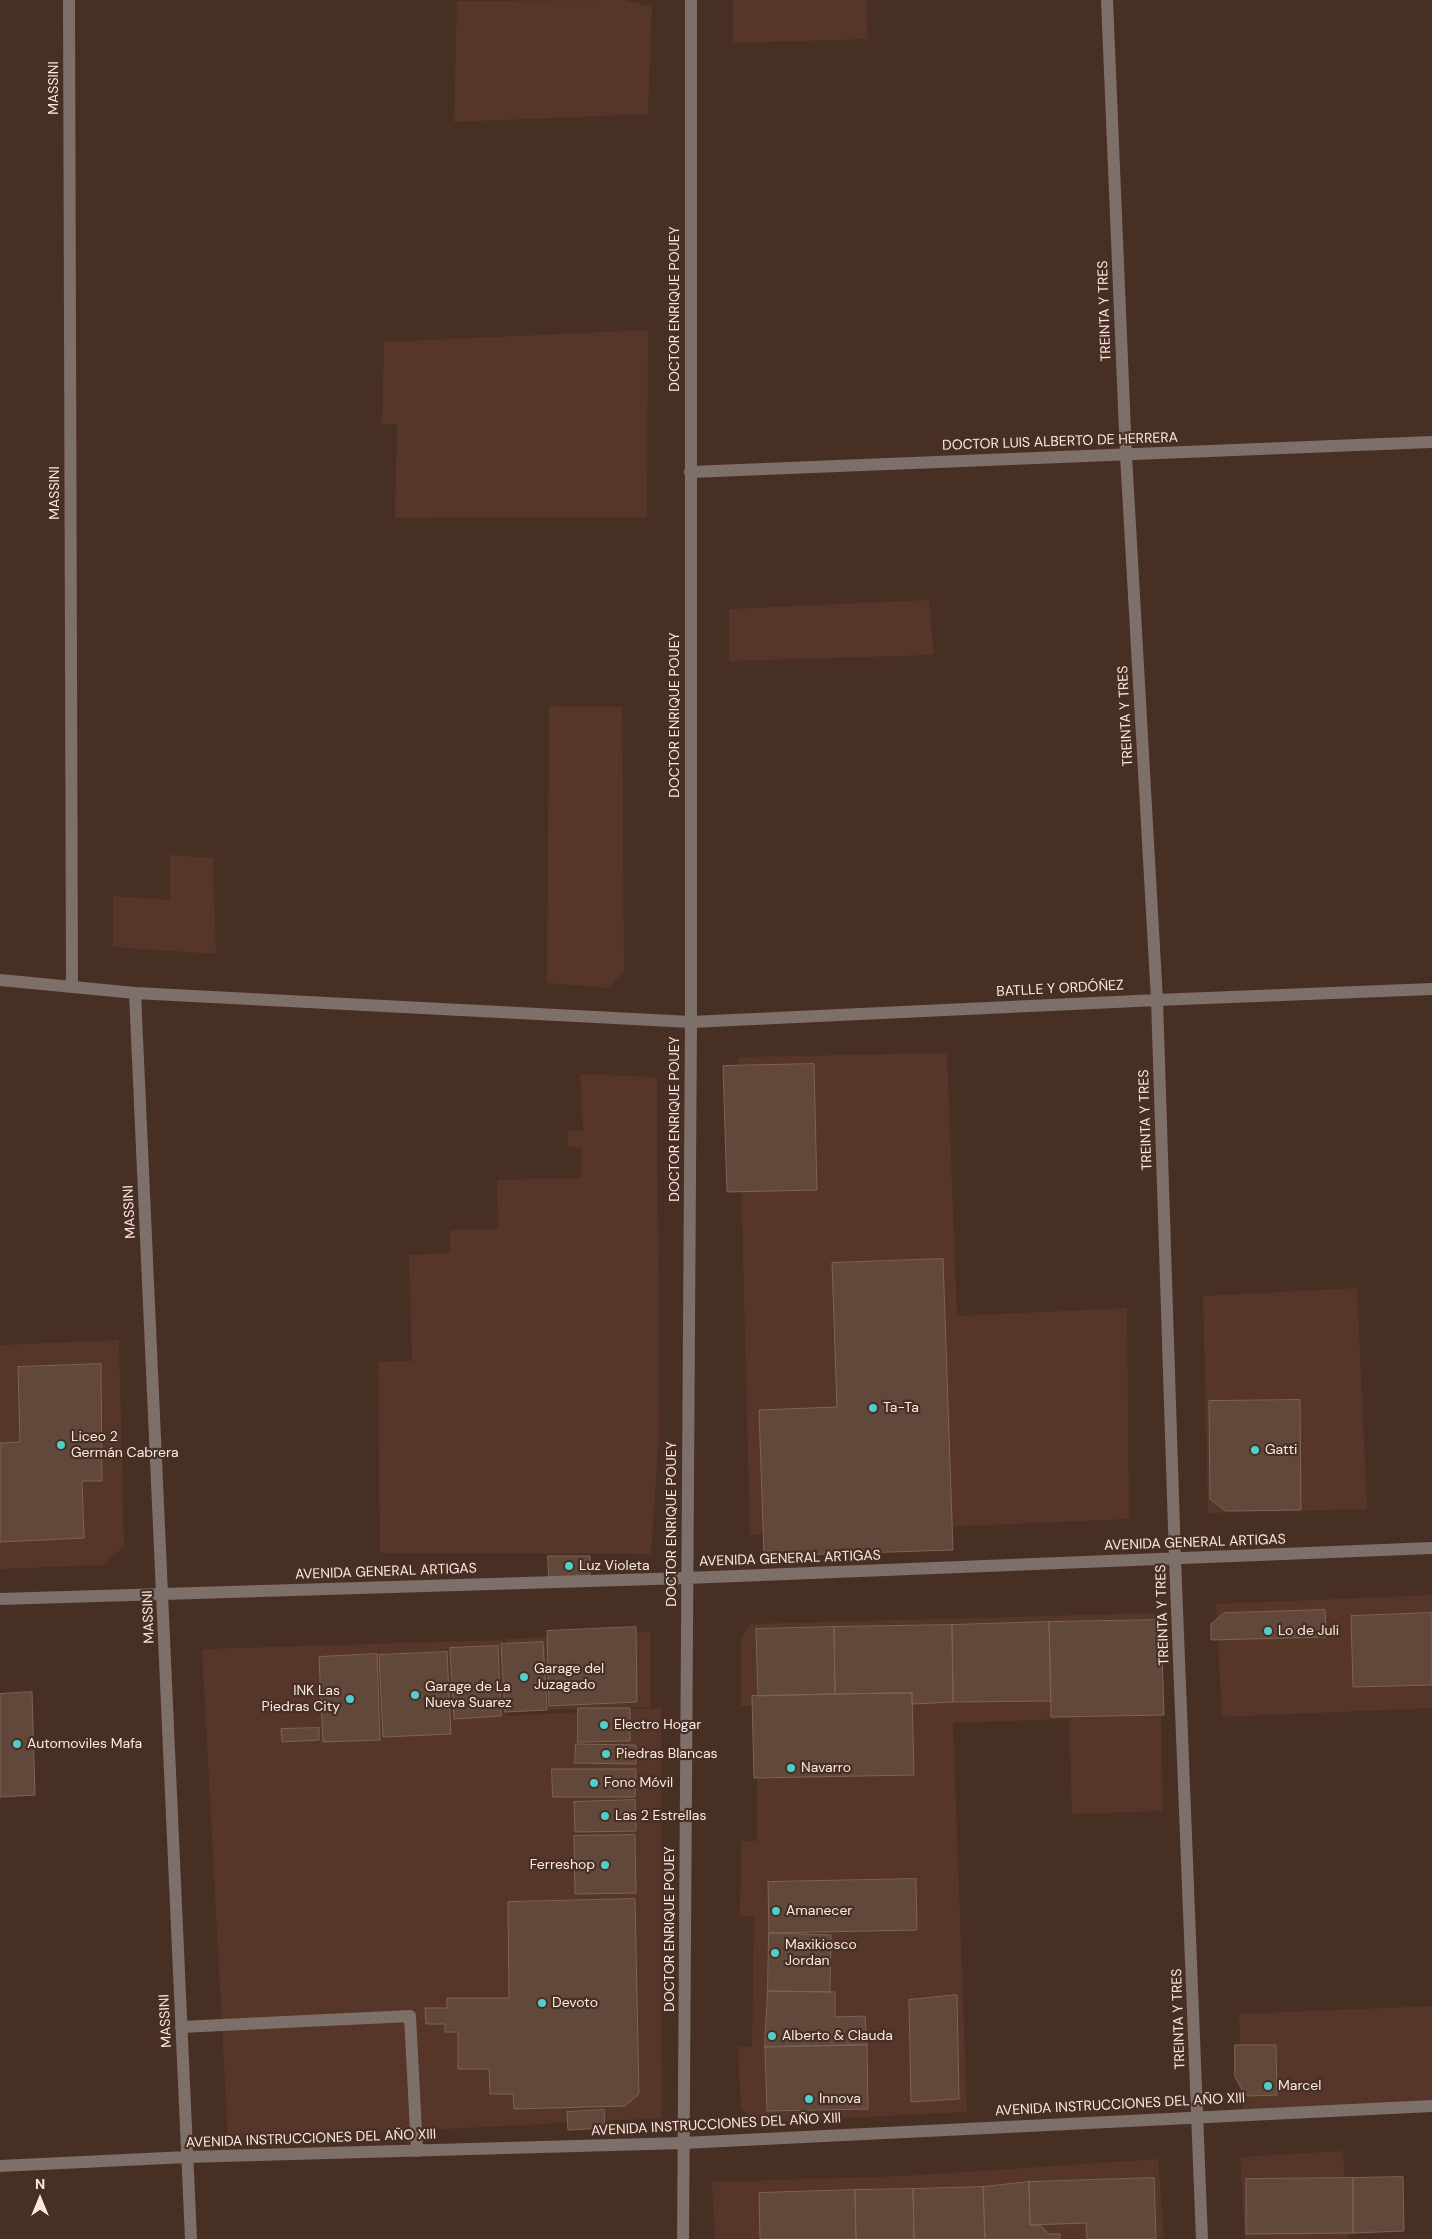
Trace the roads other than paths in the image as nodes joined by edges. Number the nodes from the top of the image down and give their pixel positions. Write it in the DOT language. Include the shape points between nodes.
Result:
graph roads {
  1 [pos="69,0"];
  2 [pos="691,0"];
  3 [pos="1107,0"];
  4 [pos="1432,442"];
  5 [pos="1126,455"];
  6 [pos="690,472"];
  7 [pos="0,980"];
  8 [pos="72,986"];
  9 [pos="1432,989"];
  10 [pos="135,993"];
  11 [pos="1156,1000"];
  12 [pos="690,1022"];
  13 [pos="1432,1548"];
  14 [pos="1175,1559"];
  15 [pos="687,1578"];
  16 [pos="163,1593"];
  17 [pos="0,1599"];
  18 [pos="181,2027"];
  19 [pos="1432,2106"];
  20 [pos="1198,2116"];
  21 [pos="683,2143"];
  22 [pos="417,2151"];
  23 [pos="187,2157"];
  24 [pos="0,2166"];
  25 [pos="191,2239"];
  26 [pos="683,2239"];
  27 [pos="1202,2239"];
  1 -- 8 [label="street, MASSINI"];
  2 -- 6 [label="street, DOCTOR ENRIQUE POUEY"];
  3 -- 5 [label="street, TREINTA Y TRES"];
  4 -- 5 [label="street, DOCTOR LUIS ALBERTO DE HERRERA"];
  5 -- 6 [label="street, DOCTOR LUIS ALBERTO DE HERRERA"];
  5 -- 11 [label="street, TREINTA Y TRES"];
  6 -- 12 [label="street, DOCTOR ENRIQUE POUEY"];
  7 -- 8 [label="street, BATLLE Y ORDÓÑEZ"];
  8 -- 10 [label="street, BATLLE Y ORDÓÑEZ"];
  9 -- 11 [label="street, BATLLE Y ORDÓÑEZ"];
  10 -- 12 [label="street, BATLLE Y ORDÓÑEZ"];
  10 -- 16 [label="street, MASSINI"];
  11 -- 12 [label="street, BATLLE Y ORDÓÑEZ"];
  11 -- 14 [label="street, TREINTA Y TRES"];
  12 -- 15 [label="street, DOCTOR ENRIQUE POUEY"];
  13 -- 14 [label="street, AVENIDA GENERAL ARTIGAS"];
  14 -- 15 [label="street, AVENIDA GENERAL ARTIGAS"];
  14 -- 20 [label="street, TREINTA Y TRES"];
  15 -- 16 [label="street, AVENIDA GENERAL ARTIGAS"];
  15 -- 21 [label="street, DOCTOR ENRIQUE POUEY"];
  16 -- 17 [label="street, AVENIDA GENERAL ARTIGAS"];
  16 -- 18 [label="street, MASSINI"];
  18 -- 22 [label="street" via="410,2016"];
  18 -- 23 [label="street, MASSINI"];
  19 -- 20 [label="street, AVENIDA INSTRUCCIONES DEL AÑO XIII"];
  20 -- 21 [label="street, AVENIDA INSTRUCCIONES DEL AÑO XIII"];
  20 -- 27 [label="street, TREINTA Y TRES"];
  21 -- 22 [label="street, AVENIDA INSTRUCCIONES DEL AÑO XIII"];
  21 -- 26 [label="street, DOCTOR ENRIQUE POUEY"];
  22 -- 23 [label="street, AVENIDA INSTRUCCIONES DEL AÑO XIII"];
  23 -- 24 [label="street, AVENIDA INSTRUCCIONES DEL AÑO XIII"];
  23 -- 25 [label="street, MASSINI"];
}
